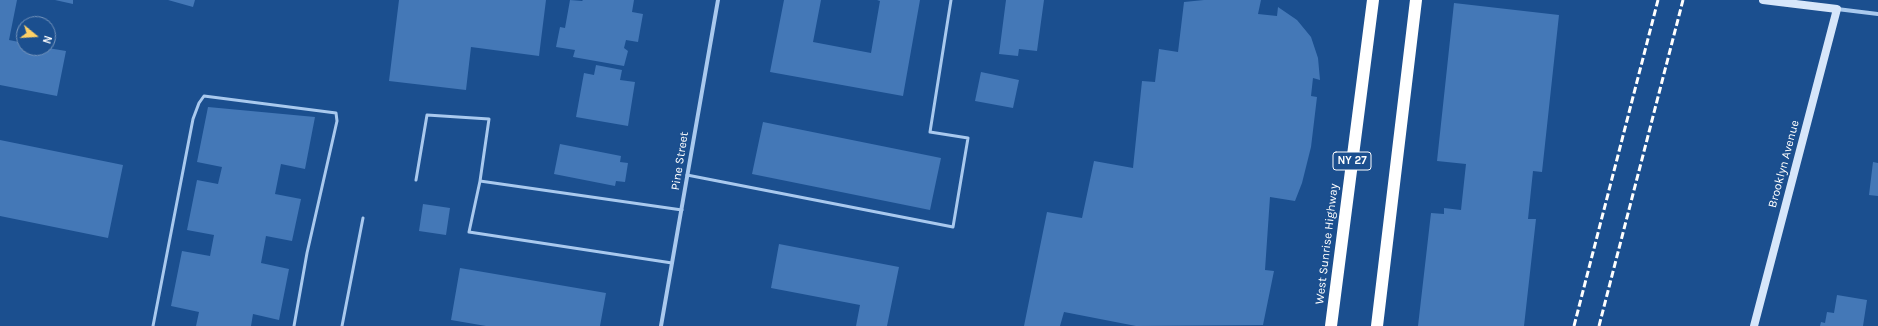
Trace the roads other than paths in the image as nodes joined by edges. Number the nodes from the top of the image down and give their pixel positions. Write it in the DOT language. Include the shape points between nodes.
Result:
graph roads {
  1 [pos="718,0"];
  2 [pos="951,0"];
  3 [pos="1373,0"];
  4 [pos="1416,0"];
  5 [pos="1763,0"];
  6 [pos="1837,9"];
  7 [pos="1878,14"];
  8 [pos="687,174"];
  9 [pos="416,180"];
  10 [pos="480,180"];
  11 [pos="682,210"];
  12 [pos="363,218"];
  13 [pos="672,263"];
  14 [pos="153,326"];
  15 [pos="294,326"];
  16 [pos="342,326"];
  17 [pos="661,326"];
  18 [pos="1331,326"];
  19 [pos="1377,326"];
  20 [pos="1754,326"];
  1 -- 8 [label="street, Pine Street"];
  2 -- 8 [label="lane" via="930,132 968,138 953,227"];
  3 -- 18 [label="highway, West Sunrise Highway / NY 27"];
  4 -- 19 [label="highway"];
  5 -- 6 [label="street"];
  6 -- 7 [label="street"];
  6 -- 20 [label="street, Brooklyn Avenue"];
  8 -- 11 [label="street, Pine Street"];
  9 -- 10 [label="lane" via="427,115 489,119"];
  10 -- 11 [label="lane"];
  10 -- 13 [label="lane" via="469,232"];
  11 -- 13 [label="street, Pine Street"];
  12 -- 16 [label="lane"];
  13 -- 17 [label="street, Pine Street"];
  14 -- 15 [label="lane" via="193,119 198,103 204,96 336,113 337,121 307,253"];
}
